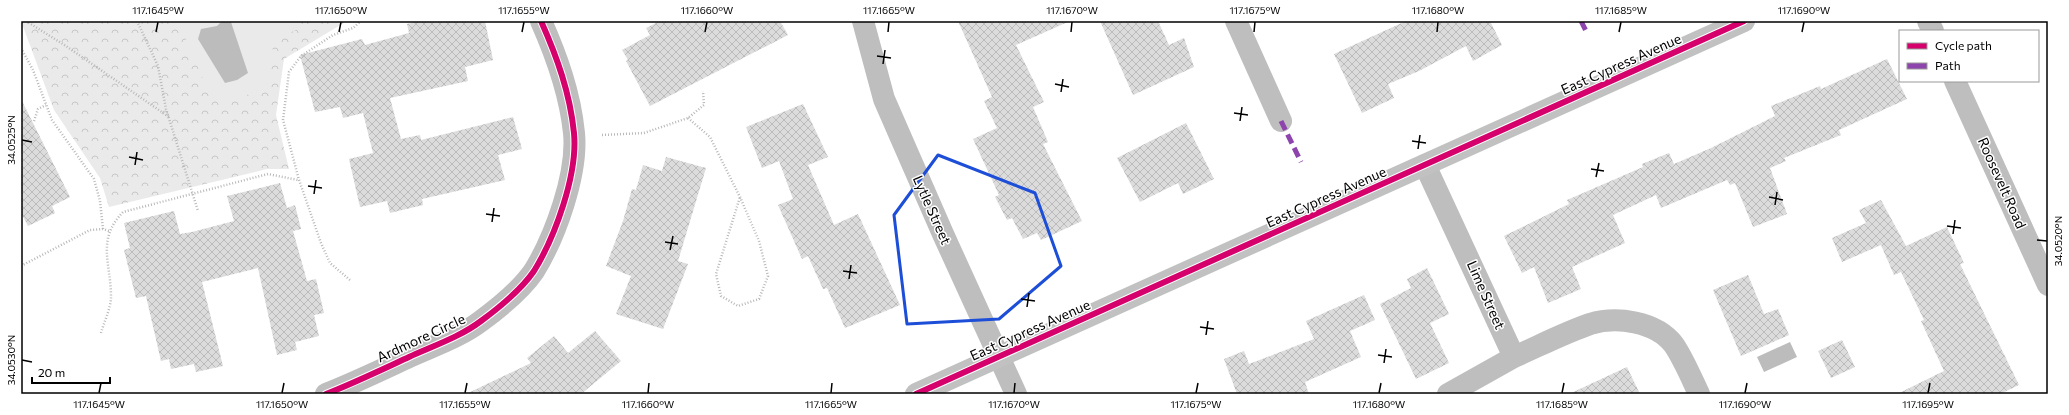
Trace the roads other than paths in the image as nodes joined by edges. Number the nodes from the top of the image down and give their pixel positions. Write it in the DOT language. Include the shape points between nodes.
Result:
graph roads {
  1 [pos="541,21"];
  2 [pos="863,21"];
  3 [pos="1236,21"];
  4 [pos="1744,21"];
  5 [pos="1928,21"];
  6 [pos="1932,30"];
  7 [pos="1956,82"];
  8 [pos="1280,121"];
  9 [pos="1425,165"];
  10 [pos="2048,285"];
  11 [pos="999,357"];
  12 [pos="1514,357"];
  13 [pos="326,394"];
  14 [pos="916,394"];
  15 [pos="1016,394"];
  16 [pos="1448,394"];
  17 [pos="1699,394"];
  1 -- 13 [label="street, Ardmore Circle" via="558,59 575,135 573,166 562,210 533,272 508,299 459,335"];
  2 -- 11 [label="street, Lytle Street" via="884,100"];
  3 -- 8 [label="street"];
  4 -- 9 [label="main road, East Cypress Avenue"];
  5 -- 6 [label="street"];
  7 -- 10 [label="street, Roosevelt Road"];
  9 -- 11 [label="main road, East Cypress Avenue"];
  9 -- 12 [label="street, Lime Street"];
  11 -- 14 [label="main road, East Cypress Avenue"];
  11 -- 15 [label="street, Lytle Street"];
  12 -- 16 [label="street"];
  12 -- 17 [label="street" via="1590,324 1615,321 1642,324 1658,331 1673,344"];
}
